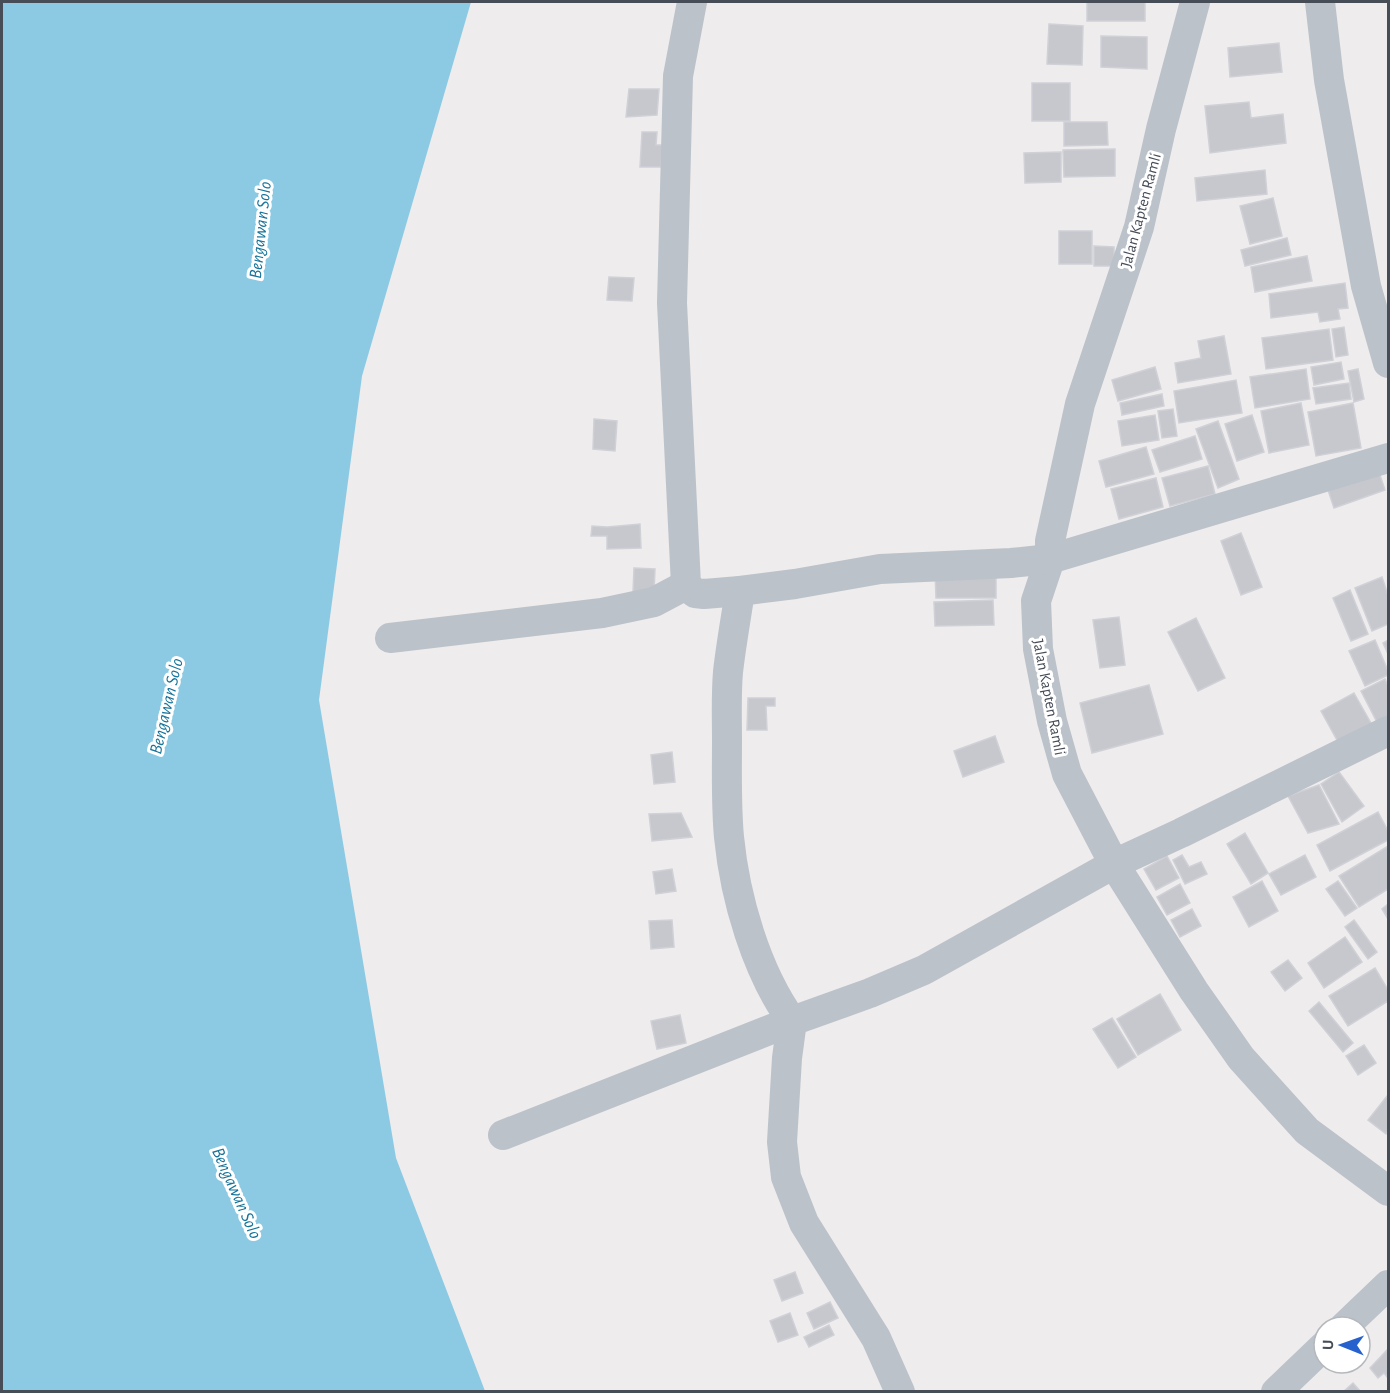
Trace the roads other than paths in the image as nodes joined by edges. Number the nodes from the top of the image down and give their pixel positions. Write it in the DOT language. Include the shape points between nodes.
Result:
graph roads {
  1 [pos="692,2"];
  2 [pos="1195,2"];
  3 [pos="1320,2"];
  4 [pos="1389,363"];
  5 [pos="1389,458"];
  6 [pos="1050,559"];
  7 [pos="686,585"];
  8 [pos="740,591"];
  9 [pos="390,638"];
  10 [pos="1389,731"];
  11 [pos="1114,864"];
  12 [pos="792,1021"];
  13 [pos="503,1135"];
  14 [pos="1389,1191"];
  15 [pos="1389,1285"];
  16 [pos="1357,1315"];
  17 [pos="1312,1358"];
  18 [pos="900,1392"];
  19 [pos="1276,1392"];
  1 -- 7 [label="street" via="678,76 672,303"];
  2 -- 6 [label="street, Jalan Kapten Ramli" via="1139,226 1080,404 1050,541"];
  3 -- 4 [label="street" via="1329,80 1366,286"];
  5 -- 6 [label="street"];
  6 -- 8 [label="street" via="879,569"];
  6 -- 11 [label="street, Jalan Kapten Ramli" via="1036,601 1038,650 1052,721 1067,774"];
  7 -- 8 [label="street" via="695,593 704,594"];
  7 -- 9 [label="street" via="654,602 602,613"];
  8 -- 12 [label="street" via="728,674 729,838 752,939 769,983"];
  10 -- 11 [label="street"];
  11 -- 12 [label="street" via="924,970"];
  11 -- 14 [label="street, Jalan Kapten Ramli" via="1241,1058 1307,1131"];
  12 -- 13 [label="street"];
  12 -- 18 [label="street" via="782,1142 786,1178 804,1223 876,1338"];
  15 -- 16 [label="street"];
  17 -- 19 [label="street"];
}
